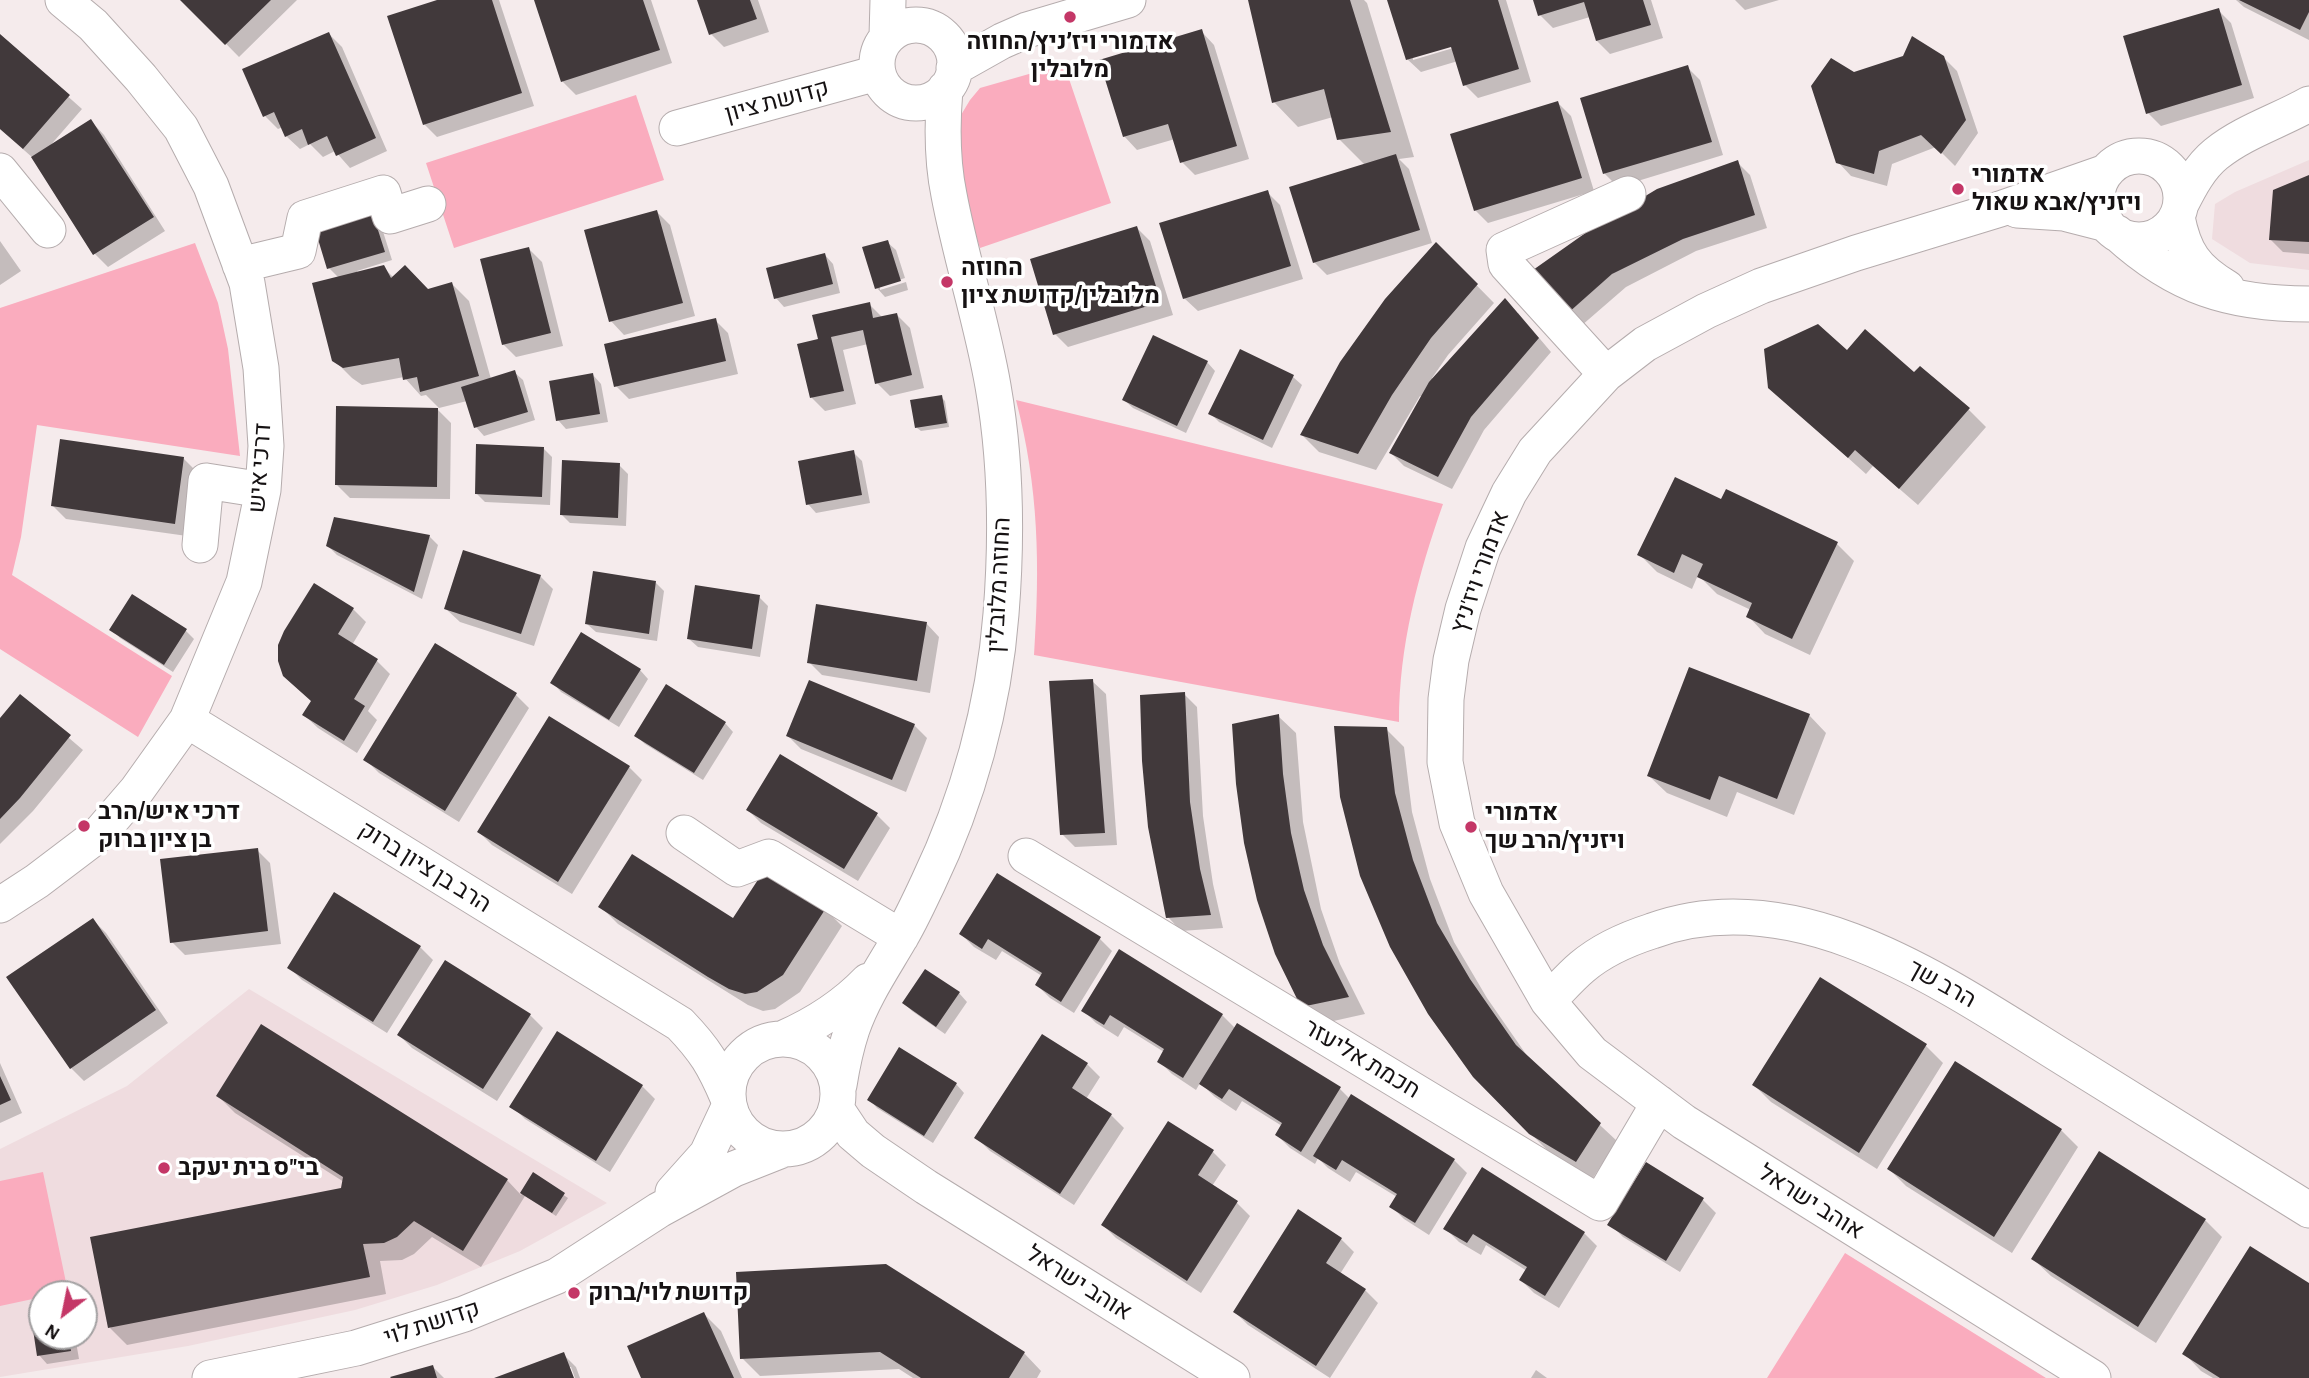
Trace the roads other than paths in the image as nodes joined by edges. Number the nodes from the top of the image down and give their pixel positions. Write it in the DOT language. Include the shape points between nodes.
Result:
graph roads {
  1 [pos="63,0"];
  2 [pos="888,0"];
  3 [pos="907,0"];
  4 [pos="1128,0"];
  5 [pos="887,37"];
  6 [pos="943,55"];
  7 [pos="877,73"];
  8 [pos="902,101"];
  9 [pos="2309,104"];
  10 [pos="677,128"];
  11 [pos="2246,135"];
  12 [pos="2142,156"];
  13 [pos="0,171"];
  14 [pos="2106,173"];
  15 [pos="948,194"];
  16 [pos="1628,194"];
  17 [pos="428,204"];
  18 [pos="2000,209"];
  19 [pos="2179,210"];
  20 [pos="2112,229"];
  21 [pos="48,230"];
  22 [pos="240,265"];
  23 [pos="2245,299"];
  24 [pos="2309,304"];
  25 [pos="1606,374"];
  26 [pos="263,490"];
  27 [pos="200,545"];
  28 [pos="187,720"];
  29 [pos="684,833"];
  30 [pos="1026,856"];
  31 [pos="0,905"];
  32 [pos="894,949"];
  33 [pos="1548,1001"];
  34 [pos="663,1014"];
  35 [pos="774,1040"];
  36 [pos="838,1098"];
  37 [pos="728,1103"];
  38 [pos="1659,1103"];
  39 [pos="793,1148"];
  40 [pos="926,1187"];
  41 [pos="2309,1210"];
  42 [pos="637,1224"];
  43 [pos="210,1378"];
  44 [pos="1232,1378"];
  45 [pos="2094,1378"];
  1 -- 22 [label="street, דרכי איש" via="93,25 181,128 211,186"];
  2 -- 5 [label="street"];
  3 -- 6 [label="street"];
  4 -- 6 [label="street"];
  5 -- 6 [label="street" via="910,26"];
  5 -- 7 [label="street" via="878,54"];
  6 -- 8 [label="street" via="926,102"];
  6 -- 15 [label="street, החוזה מלובלין"];
  7 -- 8 [label="street" via="886,89"];
  7 -- 10 [label="street, קדושת ציון"];
  8 -- 15 [label="street, החוזה מלובלין"];
  9 -- 11 [label="street"];
  11 -- 12 [label="street"];
  11 -- 19 [label="street" via="2205,165"];
  12 -- 14 [label="street" via="2116,163"];
  12 -- 19 [label="street" via="2167,166 2176,177 2181,190"];
  13 -- 21 [label="street"];
  14 -- 18 [label="street, אדמורי ויז'ניץ"];
  14 -- 20 [label="street" via="2097,199"];
  15 -- 32 [label="street, החוזה מלובלין" via="994,387 1004,521 1001,616 987,706 967,788 943,851"];
  16 -- 25 [label="street" via="1504,250 1506,264"];
  17 -- 22 [label="street" via="390,216 383,193 305,218 298,251"];
  18 -- 20 [label="street, אדמורי ויז'ניץ" via="2064,213"];
  18 -- 25 [label="street, אדמורי ויז'ניץ" via="1761,286 1645,344"];
  19 -- 20 [label="street" via="2169,228 2144,240 2130,239"];
  19 -- 23 [label="street" via="2181,240 2196,265"];
  20 -- 23 [label="street" via="2140,255 2191,285"];
  22 -- 26 [label="street, דרכי איש" via="261,368 266,446"];
  23 -- 24 [label="street"];
  25 -- 33 [label="street, אדמורי ויז'ניץ" via="1535,451 1509,493 1483,548 1463,609 1446,699 1445,762 1457,824 1486,892"];
  26 -- 27 [label="street" via="206,481"];
  26 -- 28 [label="street, דרכי איש" via="244,582"];
  28 -- 31 [label="street, דרכי איש" via="99,834"];
  28 -- 34 [label="street, הרב בן ציון ברוק"];
  29 -- 32 [label="street" via="737,869 769,857"];
  30 -- 38 [label="street, חכמת אליעזר" via="1600,1203"];
  32 -- 35 [label="street, החוזה מלובלין" via="853,997 812,1026"];
  32 -- 36 [label="street, החוזה מלובלין" via="852,1027"];
  33 -- 38 [label="street, אוהב ישראל" via="1592,1053"];
  33 -- 41 [label="street, הרב שך" via="1583,966 1624,940 1667,925 1710,918 1754,918 1827,933 1878,951 1951,987"];
  34 -- 35 [label="street, הרב בן ציון ברוק" via="724,1041"];
  34 -- 37 [label="street, הרב בן ציון ברוק" via="700,1044 715,1066"];
  35 -- 36 [label="street" via="800,1041 825,1057 834,1071"];
  35 -- 37 [label="street" via="749,1050 736,1063 729,1080"];
  36 -- 39 [label="street" via="830,1125 819,1137"];
  36 -- 40 [label="street, אוהב ישראל" via="853,1134"];
  37 -- 39 [label="street" via="735,1121 754,1142 768,1148"];
  37 -- 42 [label="street, קדושת לוי" via="707,1154"];
  38 -- 45 [label="street, אוהב ישראל"];
  39 -- 40 [label="street, אוהב ישראל" via="865,1161"];
  39 -- 42 [label="street, קדושת לוי" via="734,1169"];
  40 -- 44 [label="street, אוהב ישראל"];
  42 -- 43 [label="street, קדושת לוי" via="557,1276 464,1314 356,1348"];
}
